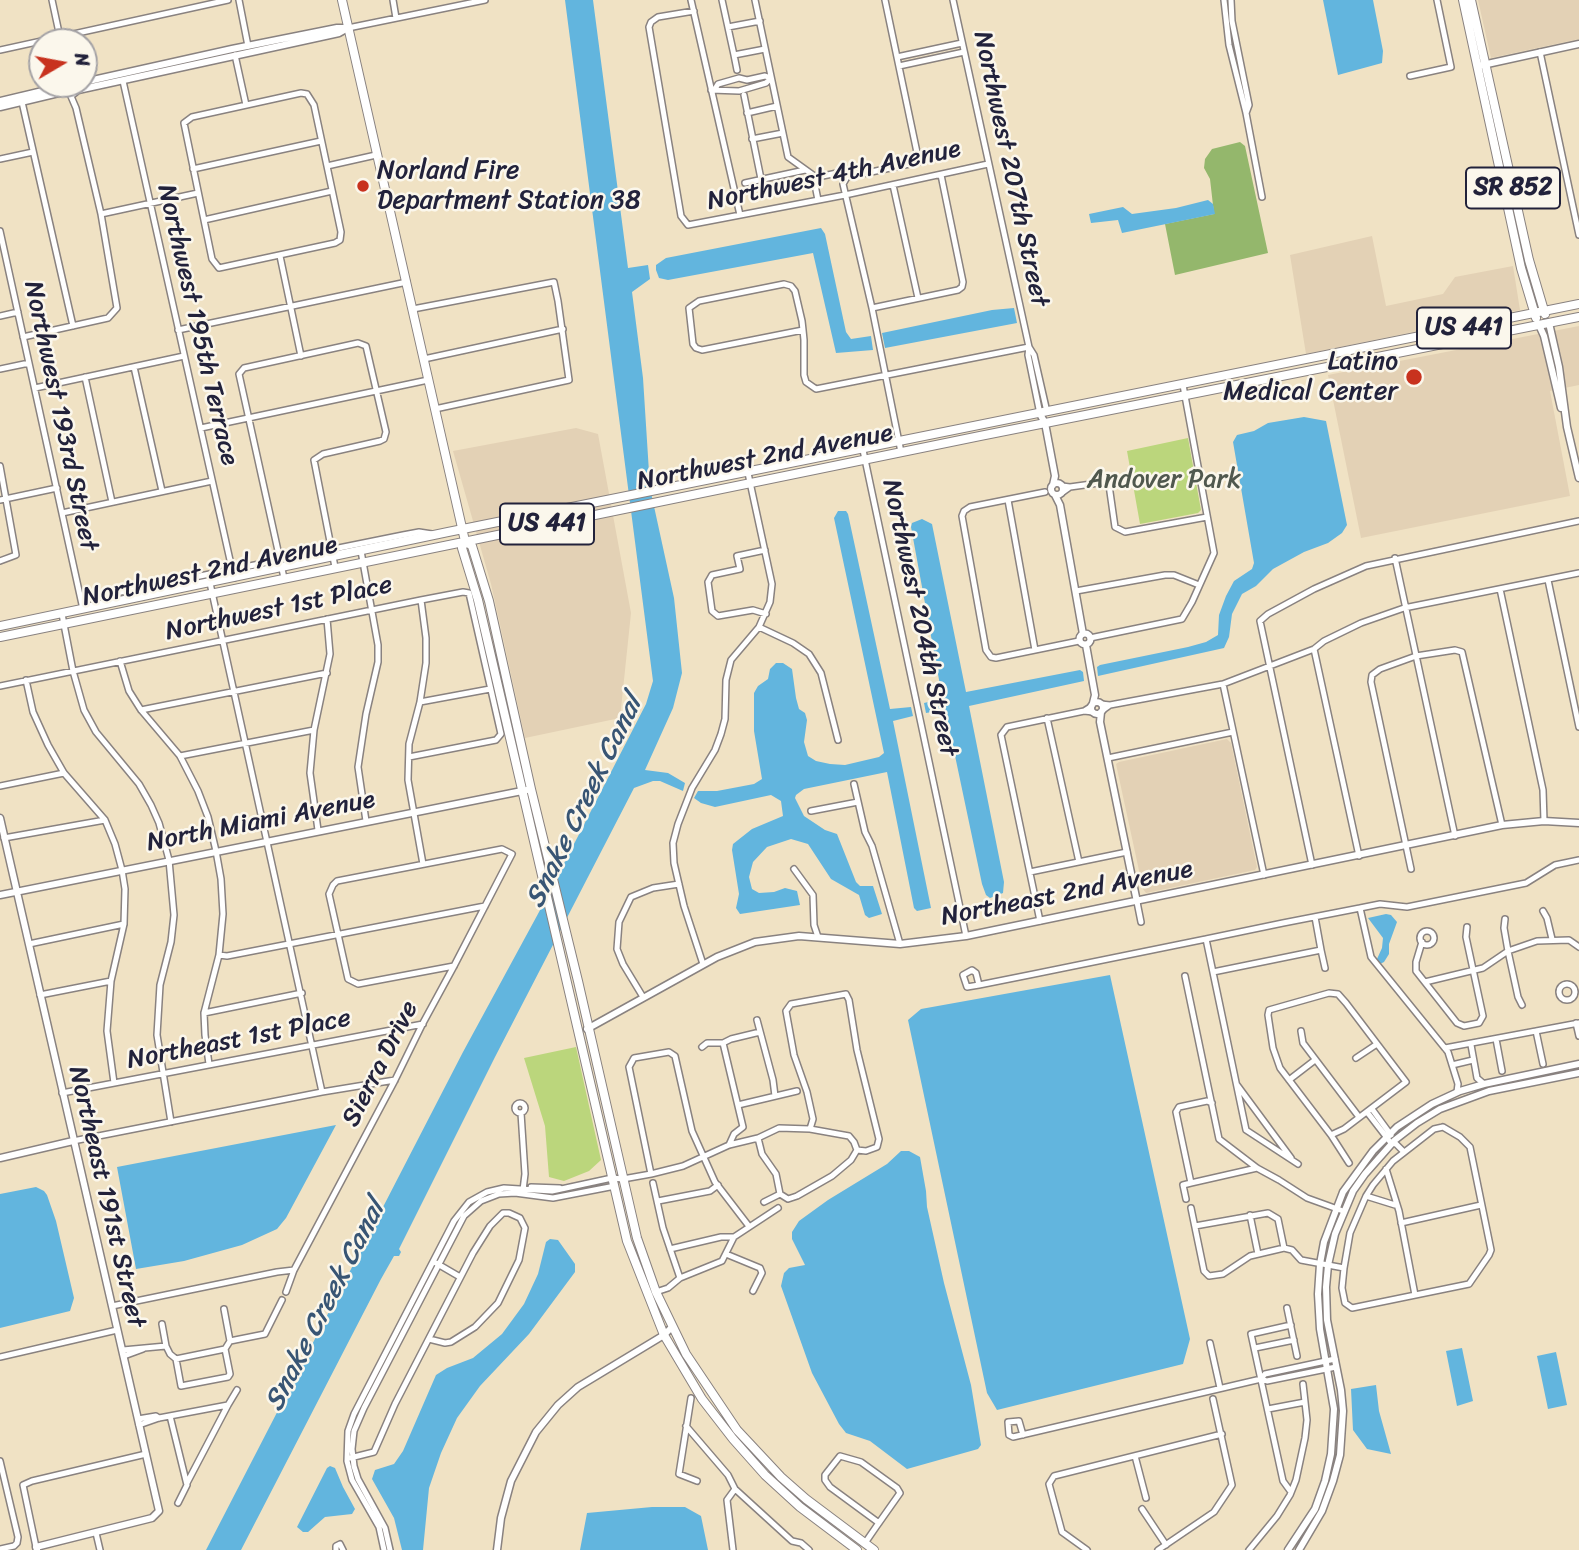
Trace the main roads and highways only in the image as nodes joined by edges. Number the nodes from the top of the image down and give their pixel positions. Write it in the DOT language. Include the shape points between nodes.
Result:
graph roads {
  1 [pos="342,0"];
  2 [pos="1463,0"];
  3 [pos="1471,0"];
  4 [pos="1481,65"];
  5 [pos="1513,209"];
  6 [pos="1579,304"];
  7 [pos="1545,312"];
  8 [pos="1535,314"];
  9 [pos="1579,317"];
  10 [pos="1544,324"];
  11 [pos="1184,390"];
  12 [pos="900,447"];
  13 [pos="750,478"];
  14 [pos="462,529"];
  15 [pos="465,541"];
  16 [pos="0,626"];
  17 [pos="0,637"];
  18 [pos="736,1435"];
  19 [pos="860,1548"];
  20 [pos="874,1550"];
  1 -- 14 [label="main road"];
  2 -- 4 [label="main road, SR 852"];
  3 -- 4 [label="main road, SR 852"];
  4 -- 5 [label="main road, SR 852"];
  5 -- 7 [label="main road, SR 852"];
  5 -- 8 [label="main road, SR 852" via="1523,276"];
  6 -- 7 [label="main road, US 441"];
  7 -- 8 [label="main road, US 441"];
  7 -- 10 [label="main road, SR 852"];
  8 -- 10 [label="main road, SR 852"];
  8 -- 11 [label="main road, Northwest 2nd Avenue / US 441"];
  9 -- 10 [label="main road, US 441"];
  10 -- 11 [label="main road, Northwest 2nd Avenue / US 441"];
  11 -- 12 [label="main road, Northwest 2nd Avenue / US 441" via="1044,413"];
  11 -- 12 [label="main road, Northwest 2nd Avenue / US 441" via="1045,423"];
  12 -- 13 [label="main road, Northwest 2nd Avenue / US 441"];
  13 -- 14 [label="main road, Northwest 2nd Avenue / US 441"];
  13 -- 15 [label="main road, Northwest 2nd Avenue / US 441"];
  14 -- 15 [label="main road"];
  14 -- 16 [label="main road, Northwest 2nd Avenue / US 441" via="233,574 210,583 82,605 62,614"];
  15 -- 17 [label="main road, Northwest 2nd Avenue / US 441"];
  15 -- 18 [label="main road" via="472,546 489,601 637,1238 672,1327"];
  15 -- 18 [label="main road" via="462,548 478,600 627,1241 664,1335 702,1399"];
  18 -- 19 [label="main road" via="765,1475 800,1507"];
  19 -- 20 [label="main road"];
}
